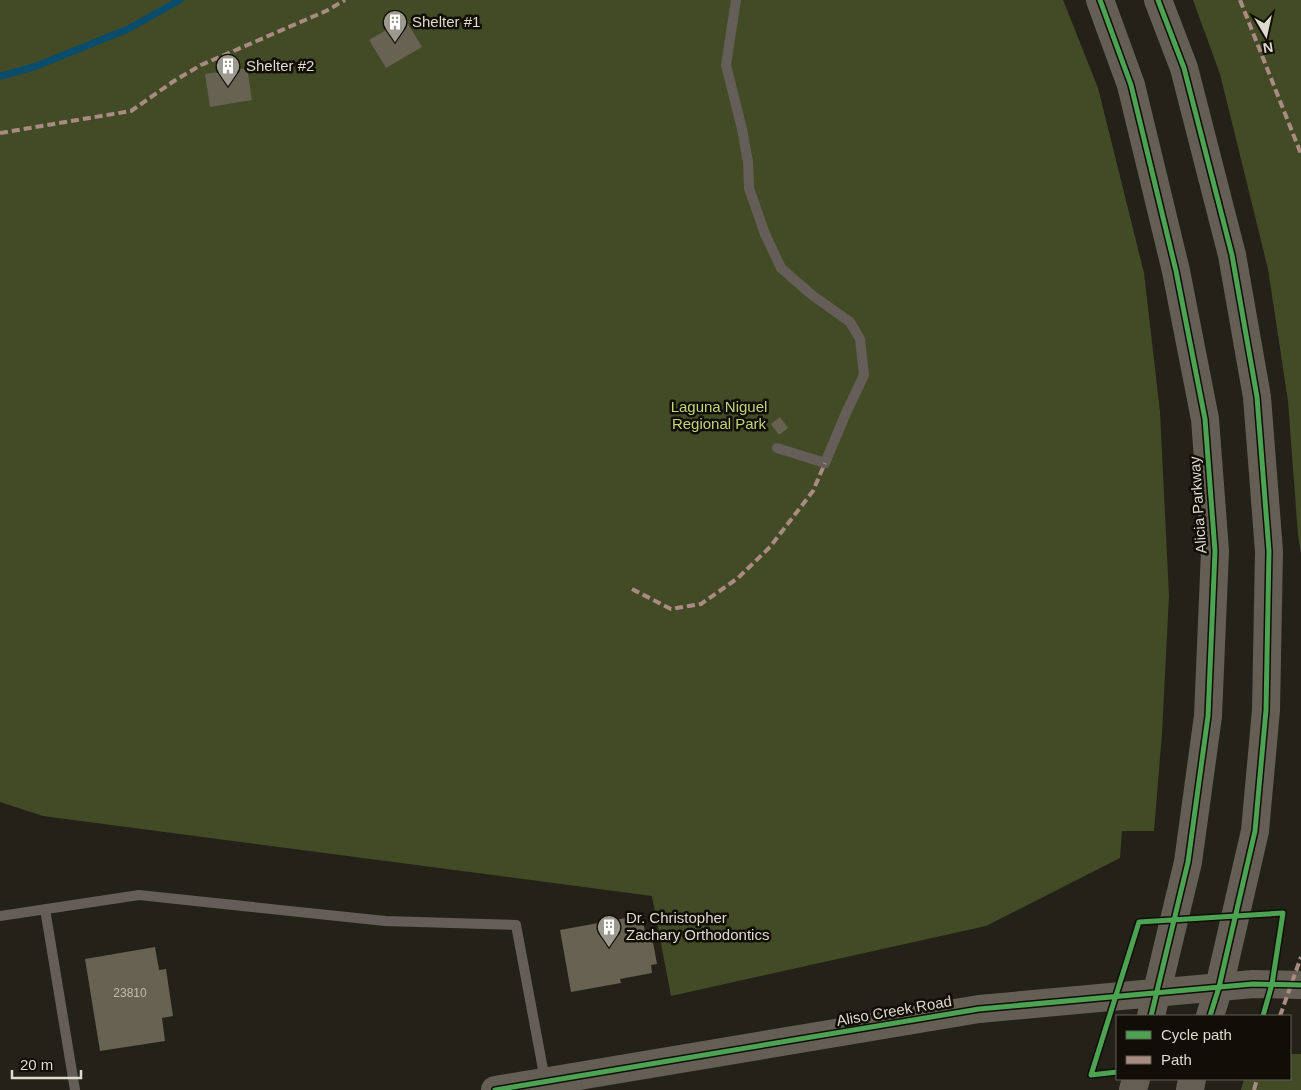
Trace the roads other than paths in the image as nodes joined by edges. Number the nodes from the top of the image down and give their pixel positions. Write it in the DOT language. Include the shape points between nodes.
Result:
graph roads {
  1 [pos="736,0"];
  2 [pos="1100,0"];
  3 [pos="1158,0"];
  4 [pos="776,448"];
  5 [pos="45,909"];
  6 [pos="0,916"];
  7 [pos="1301,985"];
  8 [pos="1219,987"];
  9 [pos="1154,1004"];
  10 [pos="1210,1015"];
  11 [pos="546,1086"];
  12 [pos="75,1090"];
  13 [pos="495,1090"];
  1 -- 4 [label="lane" via="726,65 742,129 749,188 764,234 781,268 850,322 860,340 864,362 864,375 825,463"];
  2 -- 9 [label="main road, Alicia Parkway" via="1132,85 1176,271 1205,420 1215,551 1208,716 1188,862"];
  3 -- 8 [label="main road" via="1184,68 1232,255 1257,398 1269,551 1266,710 1255,831"];
  5 -- 6 [label="lane"];
  5 -- 11 [label="lane" via="139,895 385,921 516,924"];
  5 -- 12 [label="lane"];
  7 -- 8 [label="main road, Aliso Creek Road"];
  8 -- 9 [label="main road, Aliso Creek Road"];
  8 -- 10 [label="main road"];
  9 -- 11 [label="main road, Aliso Creek Road" via="979,1009"];
  11 -- 13 [label="main road, Aliso Creek Road"];
}
